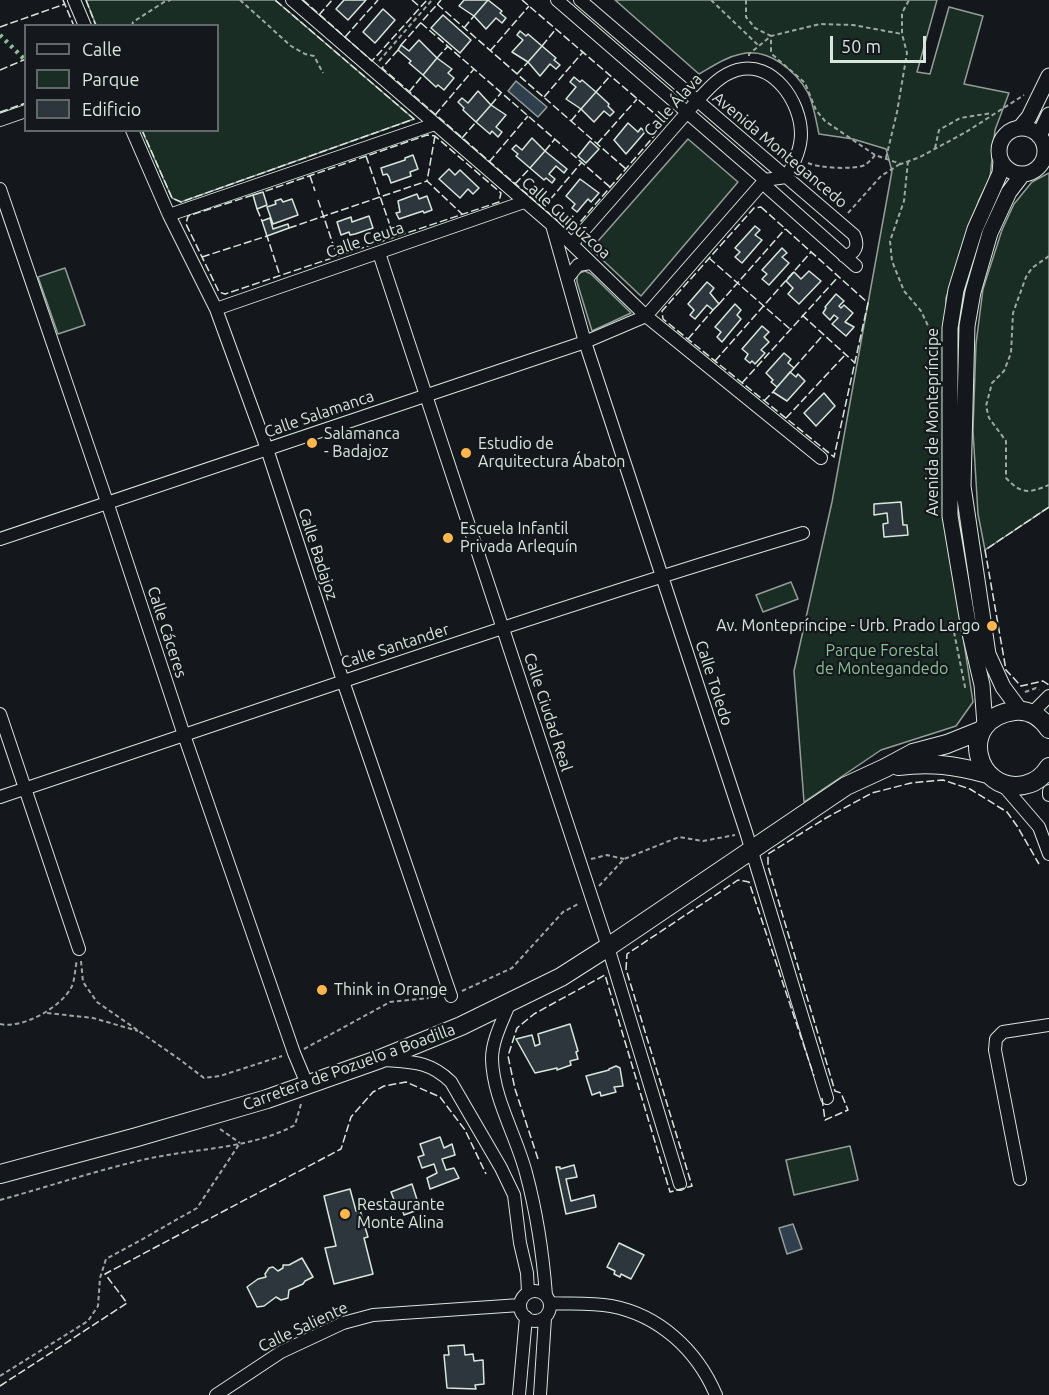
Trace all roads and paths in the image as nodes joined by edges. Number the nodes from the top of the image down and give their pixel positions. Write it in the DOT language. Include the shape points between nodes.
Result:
graph roads {
  1 [pos="74,0"];
  2 [pos="171,0"];
  3 [pos="240,0"];
  4 [pos="292,0"];
  5 [pos="432,0"];
  6 [pos="557,0"];
  7 [pos="580,0"];
  8 [pos="711,0"];
  9 [pos="747,0"];
  10 [pos="909,0"];
  11 [pos="164,1"];
  12 [pos="85,24"];
  13 [pos="132,24"];
  14 [pos="902,34"];
  15 [pos="771,36"];
  16 [pos="759,46"];
  17 [pos="371,69"];
  18 [pos="749,69"];
  19 [pos="323,73"];
  20 [pos="1049,76"];
  21 [pos="1025,94"];
  22 [pos="697,101"];
  23 [pos="24,112"];
  24 [pos="688,113"];
  25 [pos="994,113"];
  26 [pos="1049,115"];
  27 [pos="0,120"];
  28 [pos="435,124"];
  29 [pos="1020,128"];
  30 [pos="133,132"];
  31 [pos="1044,140"];
  32 [pos="800,147"];
  33 [pos="935,148"];
  34 [pos="876,155"];
  35 [pos="886,158"];
  36 [pos="1046,160"];
  37 [pos="908,161"];
  38 [pos="1001,161"];
  39 [pos="901,164"];
  40 [pos="1022,175"];
  41 [pos="786,177"];
  42 [pos="765,180"];
  43 [pos="0,189"];
  44 [pos="524,202"];
  45 [pos="169,215"];
  46 [pos="840,222"];
  47 [pos="552,225"];
  48 [pos="572,244"];
  49 [pos="379,253"];
  50 [pos="844,256"];
  51 [pos="1049,256"];
  52 [pos="591,263"];
  53 [pos="856,266"];
  54 [pos="567,279"];
  55 [pos="216,309"];
  56 [pos="646,316"];
  57 [pos="585,342"];
  58 [pos="936,355"];
  59 [pos="426,395"];
  60 [pos="267,449"];
  61 [pos="821,458"];
  62 [pos="1049,485"];
  63 [pos="107,502"];
  64 [pos="802,532"];
  65 [pos="0,539"];
  66 [pos="661,575"];
  67 [pos="502,628"];
  68 [pos="954,631"];
  69 [pos="343,681"];
  70 [pos="974,687"];
  71 [pos="1049,696"];
  72 [pos="1026,711"];
  73 [pos="0,714"];
  74 [pos="1049,727"];
  75 [pos="983,728"];
  76 [pos="184,735"];
  77 [pos="1049,767"];
  78 [pos="885,768"];
  79 [pos="995,779"];
  80 [pos="25,789"];
  81 [pos="0,797"];
  82 [pos="748,841"];
  83 [pos="1049,855"];
  84 [pos="579,857"];
  85 [pos="624,859"];
  86 [pos="592,896"];
  87 [pos="608,947"];
  88 [pos="79,949"];
  89 [pos="451,996"];
  90 [pos="510,1002"];
  91 [pos="47,1013"];
  92 [pos="0,1024"];
  93 [pos="1049,1025"];
  94 [pos="142,1032"];
  95 [pos="294,1053"];
  96 [pos="380,1059"];
  97 [pos="307,1084"];
  98 [pos="827,1098"];
  99 [pos="205,1117"];
  100 [pos="295,1125"];
  101 [pos="240,1143"];
  102 [pos="0,1174"];
  103 [pos="1020,1179"];
  104 [pos="680,1184"];
  105 [pos="0,1200"];
  106 [pos="528,1292"];
  107 [pos="548,1299"];
  108 [pos="520,1305"];
  109 [pos="526,1317"];
  110 [pos="544,1318"];
  111 [pos="0,1376"];
  112 [pos="216,1395"];
  113 [pos="519,1395"];
  114 [pos="540,1395"];
  115 [pos="716,1395"];
  1 -- 12 [label="street"];
  2 -- 11 [label="path"];
  3 -- 19 [label="path" via="291,46 314,56"];
  4 -- 17 [label="street, Calle Guipúzcoa"];
  5 -- 17 [label="path"];
  6 -- 24 [label="street, Avenida Montegancedo"];
  7 -- 22 [label="street, Avenida Montegancedo"];
  8 -- 16 [label="path"];
  9 -- 15 [label="path" via="746,16 755,28"];
  10 -- 14 [label="path" via="902,13"];
  11 -- 13 [label="path"];
  14 -- 15 [label="path" via="853,25 820,24"];
  14 -- 35 [label="path" via="907,53"];
  15 -- 16 [label="path"];
  15 -- 34 [label="path" via="773,55 805,83 825,121"];
  16 -- 18 [label="path" via="749,54"];
  17 -- 28 [label="street, Calle Guipúzcoa"];
  18 -- 22 [label="street, Calle Álava" via="723,76"];
  18 -- 32 [label="street" via="774,78 790,96 800,122"];
  20 -- 29 [label="street"];
  21 -- 25 [label="path"];
  22 -- 24 [label="street, Calle Álava"];
  22 -- 41 [label="street, Avenida Montegancedo"];
  23 -- 27 [label="street"];
  24 -- 42 [label="street, Avenida Montegancedo"];
  24 -- 48 [label="street, Calle Álava"];
  25 -- 33 [label="path"];
  25 -- 33 [label="path" via="960,118 939,130"];
  26 -- 31 [label="street"];
  28 -- 44 [label="street, Calle Guipúzcoa"];
  28 -- 45 [label="street"];
  29 -- 31 [label="street" via="1034,131"];
  29 -- 38 [label="street" via="1002,140"];
  30 -- 45 [label="street, Calle Badajoz"];
  31 -- 36 [label="street"];
  32 -- 34 [label="path" via="808,163 814,166 865,165"];
  32 -- 41 [label="street"];
  33 -- 37 [label="path"];
  34 -- 35 [label="path"];
  35 -- 39 [label="path"];
  36 -- 40 [label="street" via="1031,173"];
  37 -- 39 [label="path"];
  37 -- 58 [label="path" via="904,201 890,241 892,261 903,291 921,311 931,332"];
  38 -- 40 [label="street" via="1010,171"];
  38 -- 75 [label="street, Avenida de Montepríncipe" via="1000,173 975,229 956,290 950,328 950,516 982,685"];
  39 -- 46 [label="path" via="881,176"];
  40 -- 72 [label="street, Avenida de Montepríncipe" via="1009,192 990,234 973,292 967,326 963,486 988,654 1003,687"];
  41 -- 42 [label="street"];
  41 -- 46 [label="street, Avenida Montegancedo"];
  42 -- 50 [label="street, Avenida Montegancedo" via="768,188"];
  42 -- 56 [label="street"];
  43 -- 63 [label="street, Calle Cáceres"];
  44 -- 47 [label="street, Calle Guipúzcoa"];
  44 -- 49 [label="street, Calle Ceuta"];
  45 -- 55 [label="street, Calle Badajoz"];
  46 -- 50 [label="street, Avenida Montegancedo" via="857,240 856,249"];
  47 -- 48 [label="street, Calle Guipúzcoa"];
  47 -- 54 [label="street, Calle Toledo"];
  48 -- 52 [label="street, Calle Guipúzcoa"];
  49 -- 55 [label="street, Calle Ceuta"];
  49 -- 59 [label="street, Calle Ciudad Real"];
  50 -- 53 [label="street, Avenida Montegancedo"];
  51 -- 62 [label="path" via="1026,277 1013,313 1011,353 1004,371 992,383 986,405 988,418 1006,441 1006,478 1026,492"];
  52 -- 54 [label="street" via="578,265"];
  52 -- 56 [label="street, Calle Guipúzcoa"];
  54 -- 57 [label="street, Calle Toledo"];
  55 -- 60 [label="street, Calle Badajoz"];
  56 -- 57 [label="street, Calle Salamanca"];
  56 -- 61 [label="street, Calle Guipúzcoa"];
  57 -- 59 [label="street, Calle Salamanca"];
  57 -- 66 [label="street, Calle Toledo"];
  59 -- 60 [label="street, Calle Salamanca"];
  59 -- 67 [label="street, Calle Ciudad Real"];
  60 -- 63 [label="street, Calle Salamanca"];
  60 -- 69 [label="street, Calle Badajoz"];
  63 -- 65 [label="street, Calle Salamanca"];
  63 -- 76 [label="street, Calle Cáceres"];
  64 -- 66 [label="street, Calle Santander"];
  66 -- 67 [label="street, Calle Santander"];
  66 -- 82 [label="street, Calle Toledo"];
  67 -- 69 [label="street, Calle Santander"];
  67 -- 84 [label="street, Calle Ciudad Real"];
  68 -- 70 [label="path" via="965,687"];
  69 -- 76 [label="street, Calle Santander"];
  69 -- 89 [label="street, Calle Badajoz"];
  71 -- 72 [label="street"];
  72 -- 74 [label="main road"];
  72 -- 75 [label="main road, Carretera de Pozuelo a Boadilla" via="1000,713"];
  73 -- 80 [label="street"];
  75 -- 78 [label="main road, Carretera de Pozuelo a Boadilla" via="913,753"];
  75 -- 79 [label="main road" via="978,745 980,761"];
  76 -- 80 [label="street, Calle Santander"];
  76 -- 95 [label="street, Calle Cáceres"];
  77 -- 79 [label="main road, Carretera de Pozuelo a Boadilla" via="1032,783 1017,787"];
  78 -- 79 [label="main road, Carretera de Pozuelo a Boadilla" via="926,763 966,768"];
  78 -- 82 [label="main road, Carretera de Pozuelo a Boadilla"];
  79 -- 83 [label="street" via="1039,827"];
  80 -- 81 [label="street, Calle Santander"];
  80 -- 88 [label="street"];
  82 -- 85 [label="path" via="679,837"];
  82 -- 87 [label="main road, Carretera de Pozuelo a Boadilla"];
  82 -- 98 [label="street, Calle Toledo"];
  84 -- 85 [label="path" via="607,855"];
  84 -- 86 [label="street, Calle Ciudad Real"];
  85 -- 86 [label="path"];
  86 -- 87 [label="street, Calle Ciudad Real"];
  87 -- 90 [label="main road, Carretera de Pozuelo a Boadilla"];
  87 -- 104 [label="street, Calle Ciudad Real"];
  88 -- 91 [label="path" via="72,988"];
  88 -- 94 [label="path" via="83,982 97,1002"];
  90 -- 96 [label="main road, Carretera de Pozuelo a Boadilla"];
  90 -- 107 [label="street" via="496,1039 493,1070 526,1173"];
  91 -- 92 [label="path" via="10,1026"];
  91 -- 94 [label="path" via="93,1018"];
  93 -- 103 [label="street" via="1003,1032 996,1039"];
  94 -- 95 [label="path" via="204,1078"];
  95 -- 97 [label="street, Calle Cáceres"];
  96 -- 97 [label="main road, Carretera de Pozuelo a Boadilla"];
  96 -- 106 [label="street" via="419,1062 441,1072 451,1082 514,1195"];
  97 -- 99 [label="main road, Carretera de Pozuelo a Boadilla"];
  99 -- 101 [label="path"];
  99 -- 102 [label="main road, Carretera de Pozuelo a Boadilla"];
  100 -- 101 [label="path"];
  101 -- 105 [label="path" via="144,1159"];
  101 -- 111 [label="path" via="197,1208 106,1259 98,1306 88,1320"];
  106 -- 107 [label="street" via="541,1291"];
  106 -- 108 [label="street"];
  107 -- 110 [label="street" via="548,1314"];
  107 -- 115 [label="street" via="641,1314 692,1353"];
  108 -- 109 [label="street"];
  108 -- 112 [label="street, Calle Saliente" via="373,1315 343,1323 281,1352"];
  109 -- 110 [label="street"];
  109 -- 113 [label="street"];
  110 -- 114 [label="street"];
}
